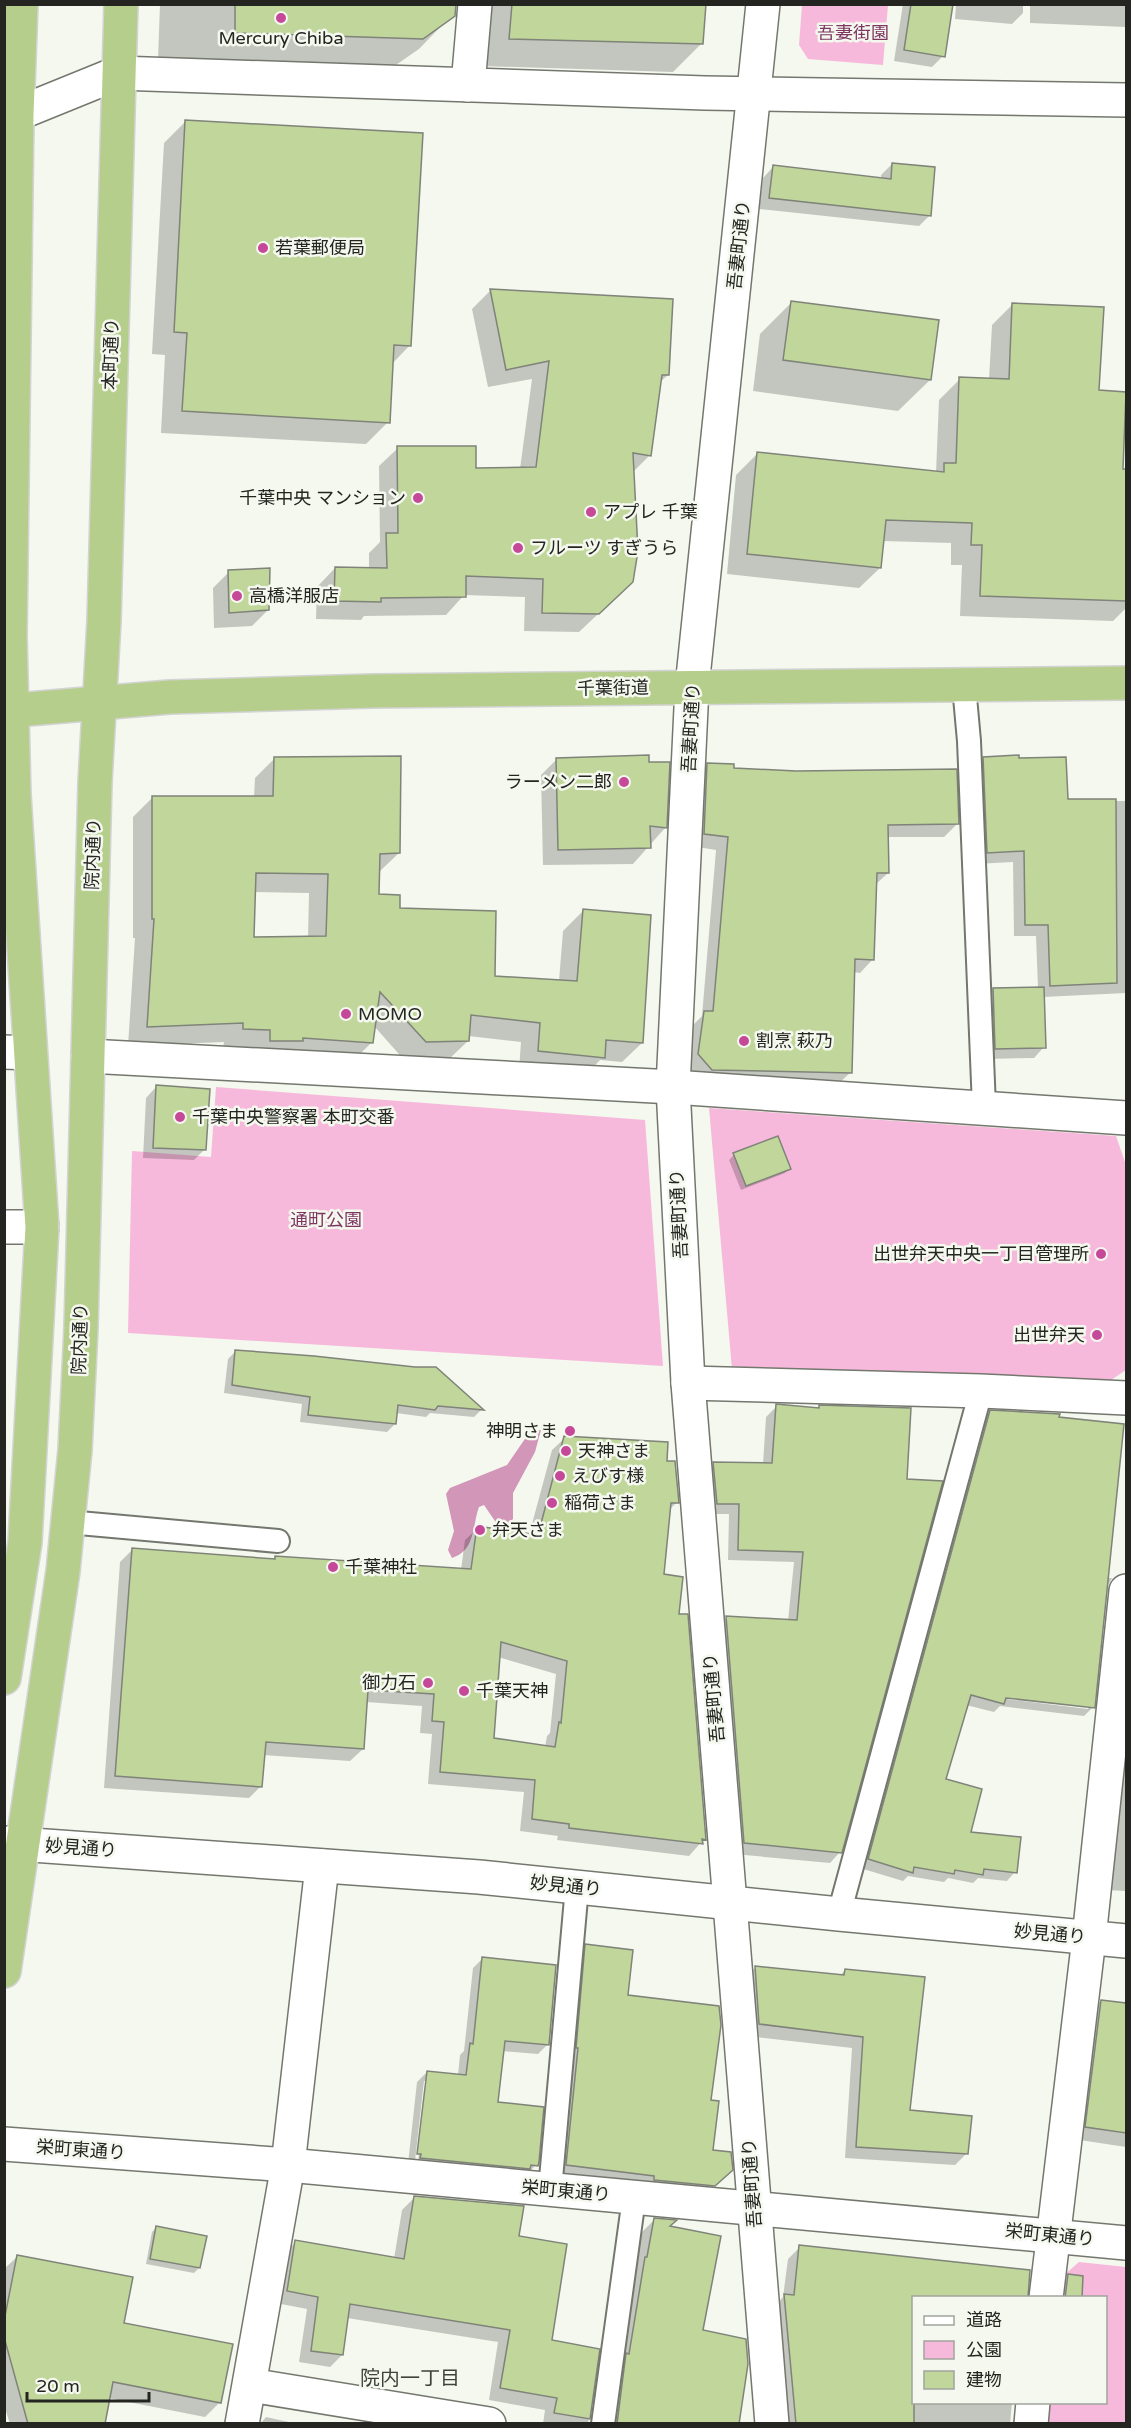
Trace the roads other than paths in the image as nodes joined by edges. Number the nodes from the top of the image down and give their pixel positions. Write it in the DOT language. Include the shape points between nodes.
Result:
graph roads {
  1 [pos="21,4"];
  2 [pos="121,4"];
  3 [pos="475,4"];
  4 [pos="763,4"];
  5 [pos="118,73"];
  6 [pos="468,85"];
  7 [pos="754,94"];
  8 [pos="1126,100"];
  9 [pos="11,114"];
  10 [pos="1126,683"];
  11 [pos="964,686"];
  12 [pos="692,687"];
  13 [pos="100,704"];
  14 [pos="8,711"];
  15 [pos="17,1052"];
  16 [pos="87,1056"];
  17 [pos="673,1087"];
  18 [pos="984,1107"];
  19 [pos="1126,1118"];
  20 [pos="4,1227"];
  21 [pos="42,1227"];
  22 [pos="688,1383"];
  23 [pos="981,1391"];
  24 [pos="1126,1398"];
  25 [pos="68,1522"];
  26 [pos="14,1541"];
  27 [pos="278,1541"];
  28 [pos="1126,1592"];
  29 [pos="4,1678"];
  30 [pos="13,1844"];
  31 [pos="322,1866"];
  32 [pos="577,1887"];
  33 [pos="730,1902"];
  34 [pos="839,1914"];
  35 [pos="1089,1938"];
  36 [pos="1126,1941"];
  37 [pos="4,1971"];
  38 [pos="4,2144"];
  39 [pos="288,2165"];
  40 [pos="550,2190"];
  41 [pos="634,2198"];
  42 [pos="753,2208"];
  43 [pos="1053,2235"];
  44 [pos="1126,2243"];
  45 [pos="1046,2296"];
  46 [pos="250,2385"];
  47 [pos="1033,2404"];
  48 [pos="242,2424"];
  49 [pos="489,2424"];
  50 [pos="603,2424"];
  51 [pos="772,2424"];
  52 [pos="1031,2424"];
  1 -- 9 [label="highway"];
  2 -- 5 [label="highway, 本町通り"];
  3 -- 6 [label="street"];
  4 -- 7 [label="street, 吾妻町通り"];
  5 -- 6 [label="street"];
  5 -- 9 [label="street"];
  5 -- 13 [label="highway, 本町通り"];
  6 -- 7 [label="street"];
  7 -- 8 [label="street"];
  7 -- 12 [label="street, 吾妻町通り"];
  9 -- 14 [label="highway"];
  10 -- 11 [label="highway, 千葉街道"];
  11 -- 12 [label="highway, 千葉街道"];
  11 -- 18 [label="lane"];
  12 -- 13 [label="highway, 千葉街道" via="360,692"];
  12 -- 17 [label="street, 吾妻町通り"];
  13 -- 14 [label="highway, 千葉街道"];
  13 -- 16 [label="highway, 院内通り"];
  14 -- 15 [label="highway" via="15,795"];
  15 -- 21 [label="highway"];
  16 -- 17 [label="street"];
  16 -- 25 [label="highway, 院内通り" via="81,1328"];
  17 -- 18 [label="street"];
  17 -- 22 [label="street, 吾妻町通り"];
  18 -- 19 [label="street"];
  20 -- 21 [label="street"];
  21 -- 26 [label="highway"];
  22 -- 23 [label="street"];
  22 -- 33 [label="street, 吾妻町通り"];
  23 -- 24 [label="street"];
  23 -- 34 [label="lane"];
  25 -- 27 [label="lane"];
  25 -- 30 [label="highway, 院内通り" via="63,1571"];
  26 -- 29 [label="highway"];
  28 -- 35 [label="street"];
  30 -- 31 [label="street, 妙見通り"];
  30 -- 37 [label="highway, 院内通り"];
  31 -- 32 [label="street, 妙見通り"];
  31 -- 39 [label="street"];
  32 -- 33 [label="street, 妙見通り"];
  32 -- 40 [label="lane"];
  33 -- 34 [label="street, 妙見通り"];
  33 -- 42 [label="street, 吾妻町通り"];
  34 -- 35 [label="street, 妙見通り"];
  35 -- 36 [label="street, 妙見通り"];
  35 -- 43 [label="street"];
  38 -- 39 [label="street, 栄町東通り"];
  39 -- 40 [label="street, 栄町東通り"];
  39 -- 46 [label="street"];
  40 -- 41 [label="street, 栄町東通り"];
  41 -- 42 [label="street, 栄町東通り"];
  41 -- 50 [label="lane"];
  42 -- 43 [label="street, 栄町東通り"];
  42 -- 51 [label="street, 吾妻町通り"];
  43 -- 44 [label="street, 栄町東通り"];
  43 -- 45 [label="street"];
  46 -- 48 [label="street"];
  46 -- 49 [label="street"];
  47 -- 52 [label="street"];
}
